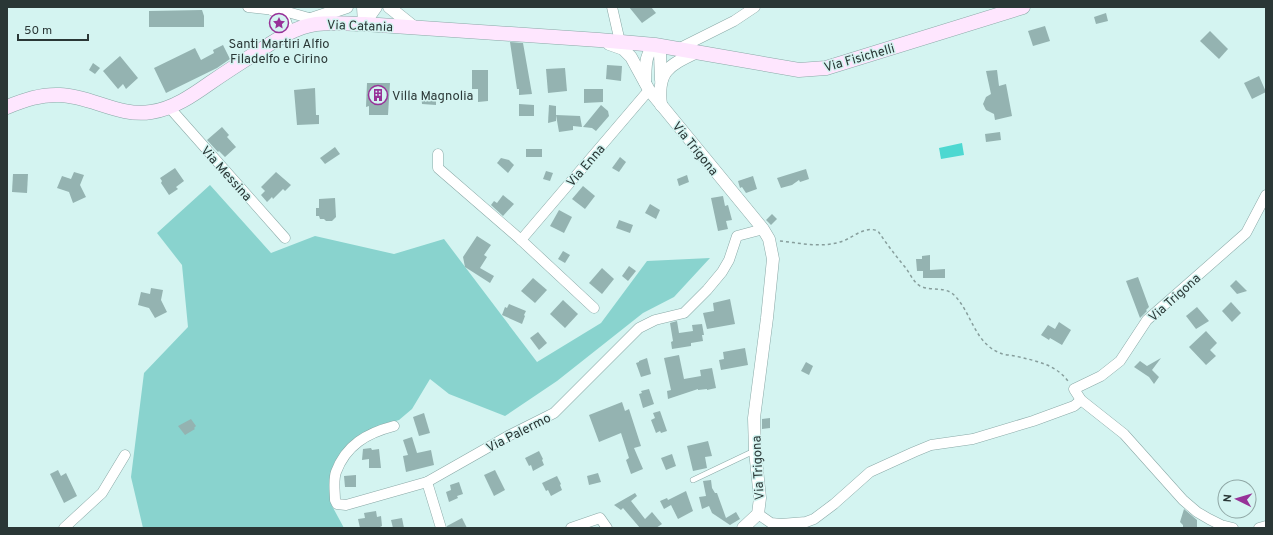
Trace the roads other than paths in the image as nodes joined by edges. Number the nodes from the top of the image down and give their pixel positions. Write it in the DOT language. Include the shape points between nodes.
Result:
graph roads {
  1 [pos="248,7"];
  2 [pos="347,7"];
  3 [pos="363,7"];
  4 [pos="376,7"];
  5 [pos="389,7"];
  6 [pos="612,7"];
  7 [pos="755,7"];
  8 [pos="1023,7"];
  9 [pos="284,14"];
  10 [pos="327,18"];
  11 [pos="306,24"];
  12 [pos="364,24"];
  13 [pos="414,28"];
  14 [pos="286,35"];
  15 [pos="599,40"];
  16 [pos="620,42"];
  17 [pos="655,45"];
  18 [pos="680,48"];
  19 [pos="697,52"];
  20 [pos="661,80"];
  21 [pos="647,87"];
  22 [pos="661,105"];
  23 [pos="7,107"];
  24 [pos="169,108"];
  25 [pos="438,154"];
  26 [pos="1266,195"];
  27 [pos="766,234"];
  28 [pos="285,238"];
  29 [pos="521,240"];
  30 [pos="594,308"];
  31 [pos="1081,400"];
  32 [pos="394,426"];
  33 [pos="755,451"];
  34 [pos="125,455"];
  35 [pos="693,480"];
  36 [pos="427,482"];
  37 [pos="758,514"];
  38 [pos="770,525"];
  39 [pos="1266,526"];
  40 [pos="64,528"];
  41 [pos="441,528"];
  42 [pos="570,528"];
  43 [pos="607,528"];
  44 [pos="743,528"];
  45 [pos="1233,528"];
  46 [pos="1259,528"];
  1 -- 9 [label="street"];
  2 -- 10 [label="street"];
  3 -- 12 [label="street"];
  4 -- 12 [label="street"];
  5 -- 13 [label="street"];
  6 -- 16 [label="street"];
  7 -- 18 [label="street"];
  8 -- 19 [label="main road, Via Fisichelli" via="826,68 799,70"];
  9 -- 10 [label="street"];
  9 -- 11 [label="street" via="293,25"];
  9 -- 14 [label="street" via="288,24"];
  10 -- 11 [label="main road, Via Catania" via="314,24"];
  10 -- 12 [label="main road, Via Catania"];
  11 -- 14 [label="main road, Via Catania"];
  12 -- 13 [label="main road, Via Catania"];
  13 -- 15 [label="main road, Via Catania"];
  14 -- 24 [label="main road, Via Catania"];
  15 -- 16 [label="main road, Via Catania"];
  15 -- 21 [label="street, Via Trigona" via="623,49 631,57"];
  16 -- 17 [label="main road, Via Fisichelli"];
  17 -- 18 [label="main road, Via Fisichelli"];
  17 -- 20 [label="street" via="660,54"];
  17 -- 21 [label="street" via="649,50 646,58"];
  18 -- 19 [label="main road, Via Fisichelli"];
  19 -- 20 [label="street" via="667,69"];
  20 -- 22 [label="street"];
  21 -- 22 [label="street, Via Trigona"];
  21 -- 29 [label="street, Via Enna"];
  22 -- 27 [label="street, Via Trigona"];
  23 -- 24 [label="main road, Via Catania" via="27,99 61,95 137,113"];
  24 -- 28 [label="street, Via Messina"];
  25 -- 29 [label="street" via="438,168"];
  26 -- 31 [label="street, Via Trigona" via="1246,233 1146,320 1120,361 1101,376 1074,389"];
  27 -- 33 [label="street, Via Trigona" via="773,259 754,418"];
  27 -- 36 [label="street, Via Palermo" via="737,236 722,272 684,313 655,320 639,328 554,413"];
  29 -- 30 [label="street"];
  31 -- 38 [label="street, Via Trigona" via="1074,406 1033,421 973,439 931,445 870,472 814,519"];
  31 -- 45 [label="street" via="1124,434 1183,500 1197,512 1221,525"];
  32 -- 36 [label="street, Via Palermo" via="363,437 344,457 336,474 337,504 346,505"];
  33 -- 35 [label="lane"];
  33 -- 37 [label="street, Via Trigona" via="760,498"];
  34 -- 40 [label="street" via="102,492"];
  36 -- 41 [label="street"];
  37 -- 38 [label="street, Via Trigona"];
  37 -- 44 [label="street"];
  39 -- 46 [label="street"];
  42 -- 43 [label="street" via="600,518"];
}
